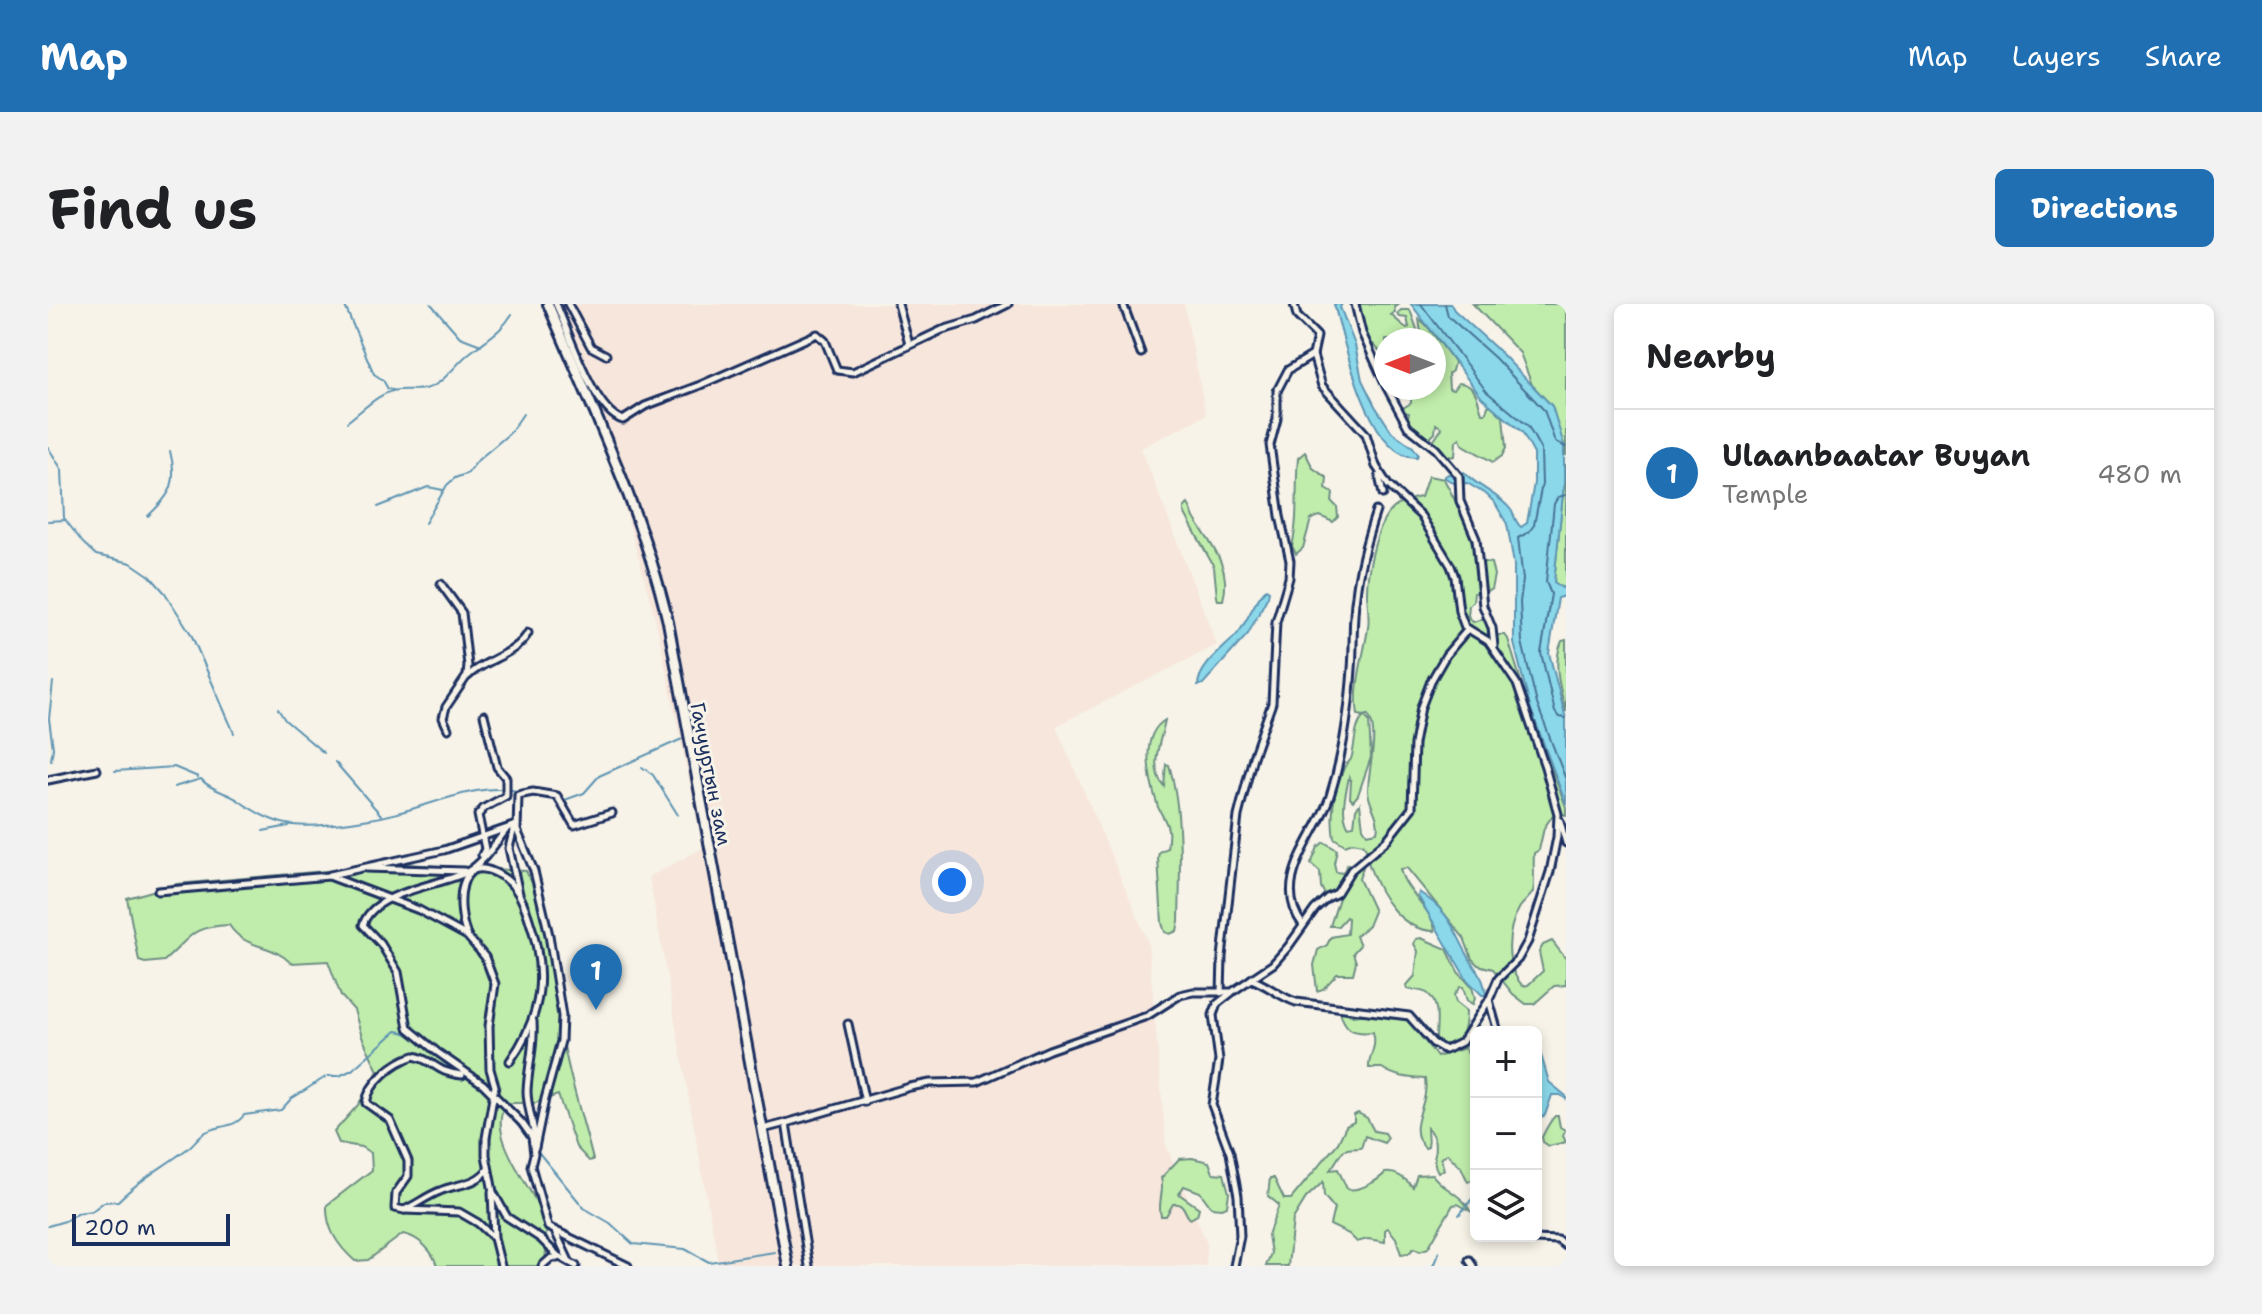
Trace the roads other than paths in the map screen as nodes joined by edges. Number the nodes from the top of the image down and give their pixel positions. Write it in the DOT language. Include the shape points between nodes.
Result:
graph roads {
  1 [pos="548,304"];
  2 [pos="556,304"];
  3 [pos="568,304"];
  4 [pos="898,304"];
  5 [pos="1008,304"];
  6 [pos="1123,304"];
  7 [pos="1294,304"];
  8 [pos="1355,304"];
  9 [pos="909,344"];
  10 [pos="1141,353"];
  11 [pos="606,355"];
  12 [pos="1313,355"];
  13 [pos="1374,360"];
  14 [pos="1393,400"];
  15 [pos="1376,466"];
  16 [pos="1383,494"];
  17 [pos="1376,511"];
  18 [pos="441,584"];
  19 [pos="1468,629"];
  20 [pos="528,633"];
  21 [pos="1494,647"];
  22 [pos="467,676"];
  23 [pos="484,715"];
  24 [pos="448,729"];
  25 [pos="97,770"];
  26 [pos="48,780"];
  27 [pos="612,813"];
  28 [pos="1558,814"];
  29 [pos="518,825"];
  30 [pos="506,830"];
  31 [pos="482,839"];
  32 [pos="1566,843"];
  33 [pos="477,864"];
  34 [pos="359,867"];
  35 [pos="469,871"];
  36 [pos="329,876"];
  37 [pos="158,891"];
  38 [pos="519,894"];
  39 [pos="390,899"];
  40 [pos="1303,925"];
  41 [pos="467,936"];
  42 [pos="1251,979"];
  43 [pos="1232,992"];
  44 [pos="1221,993"];
  45 [pos="1489,1000"];
  46 [pos="533,1018"];
  47 [pos="848,1024"];
  48 [pos="1496,1026"];
  49 [pos="510,1061"];
  50 [pos="462,1075"];
  51 [pos="495,1096"];
  52 [pos="865,1102"];
  53 [pos="786,1123"];
  54 [pos="763,1129"];
  55 [pos="535,1152"];
  56 [pos="488,1168"];
  57 [pos="490,1182"];
  58 [pos="404,1210"];
  59 [pos="555,1230"];
  60 [pos="494,1238"];
  61 [pos="1542,1239"];
  62 [pos="1566,1243"];
  63 [pos="562,1259"];
  64 [pos="614,1259"];
  65 [pos="1469,1260"];
  66 [pos="569,1261"];
  67 [pos="501,1266"];
  68 [pos="542,1266"];
  69 [pos="576,1266"];
  70 [pos="618,1266"];
  71 [pos="628,1266"];
  72 [pos="788,1266"];
  73 [pos="809,1266"];
  74 [pos="1234,1266"];
  75 [pos="1473,1266"];
  1 -- 54 [label="main road, Гачууртын зам" via="655,567"];
  2 -- 9 [label="street" via="598,397 623,420 817,334 837,370 847,373"];
  3 -- 11 [label="street" via="591,347"];
  4 -- 9 [label="street"];
  5 -- 9 [label="street"];
  6 -- 10 [label="street"];
  7 -- 12 [label="street" via="1297,316 1317,336"];
  8 -- 13 [label="street"];
  12 -- 15 [label="street" via="1322,386 1360,424"];
  12 -- 44 [label="street" via="1288,370 1277,391 1270,445 1289,578 1276,622 1272,703 1238,816"];
  14 -- 21 [label="street" via="1408,427 1459,476 1460,501 1476,539 1483,606"];
  15 -- 16 [label="street"];
  15 -- 19 [label="street" via="1421,516 1451,566"];
  17 -- 40 [label="street" via="1356,593 1350,696 1338,767 1324,810 1292,874 1290,897"];
  18 -- 22 [label="street" via="462,613"];
  19 -- 21 [label="street"];
  19 -- 40 [label="street" via="1446,655 1421,707 1412,808"];
  20 -- 22 [label="street" via="518,645"];
  21 -- 28 [label="street" via="1517,684"];
  22 -- 24 [label="street" via="446,707"];
  23 -- 31 [label="street" via="497,767 506,778 506,796 478,815"];
  25 -- 26 [label="street"];
  27 -- 29 [label="street" via="574,825 557,796 533,792 518,795"];
  28 -- 32 [label="street"];
  28 -- 45 [label="street" via="1550,872 1528,941 1498,979"];
  29 -- 30 [label="street"];
  29 -- 38 [label="street" via="509,848"];
  29 -- 55 [label="street" via="542,901 562,1016"];
  30 -- 31 [label="street"];
  30 -- 33 [label="street"];
  31 -- 33 [label="street" via="485,849"];
  31 -- 34 [label="street"];
  33 -- 35 [label="street"];
  34 -- 35 [label="street"];
  34 -- 36 [label="street"];
  35 -- 39 [label="street"];
  36 -- 37 [label="street"];
  36 -- 39 [label="street"];
  38 -- 41 [label="street" via="499,874 470,874 459,900"];
  38 -- 46 [label="street" via="536,939 541,972"];
  39 -- 41 [label="street"];
  39 -- 51 [label="street" via="363,925 398,972 406,1025"];
  40 -- 42 [label="street" via="1273,964"];
  41 -- 51 [label="street" via="485,957 495,984 489,1026"];
  42 -- 43 [label="street"];
  42 -- 45 [label="street" via="1296,1002 1409,1016 1445,1050 1462,1042"];
  43 -- 44 [label="street"];
  43 -- 74 [label="street" via="1213,1015 1219,1060 1212,1105 1230,1153 1238,1196 1240,1236"];
  44 -- 52 [label="street" via="1180,995 1147,1016 977,1082 930,1083"];
  45 -- 48 [label="street"];
  46 -- 49 [label="street"];
  46 -- 55 [label="street" via="527,1094"];
  47 -- 52 [label="street"];
  50 -- 58 [label="street" via="446,1074 414,1056 385,1071 367,1096 366,1103 394,1126 407,1159 408,1176 394,1200 395,1208"];
  51 -- 55 [label="street" via="529,1132"];
  51 -- 56 [label="street" via="486,1138"];
  52 -- 53 [label="street"];
  53 -- 54 [label="street"];
  53 -- 73 [label="street"];
  54 -- 72 [label="main road, Гачууртын зам"];
  55 -- 59 [label="street" via="534,1177 548,1227"];
  56 -- 57 [label="street"];
  56 -- 58 [label="street" via="474,1180"];
  57 -- 60 [label="street"];
  57 -- 63 [label="street" via="507,1217"];
  58 -- 60 [label="street" via="459,1212"];
  59 -- 64 [label="street"];
  59 -- 66 [label="street"];
  60 -- 67 [label="street"];
  61 -- 62 [label="street"];
  63 -- 66 [label="street"];
  63 -- 68 [label="street" via="551,1258"];
  64 -- 70 [label="street"];
  64 -- 71 [label="street"];
  65 -- 75 [label="street"];
  66 -- 69 [label="street"];
}
